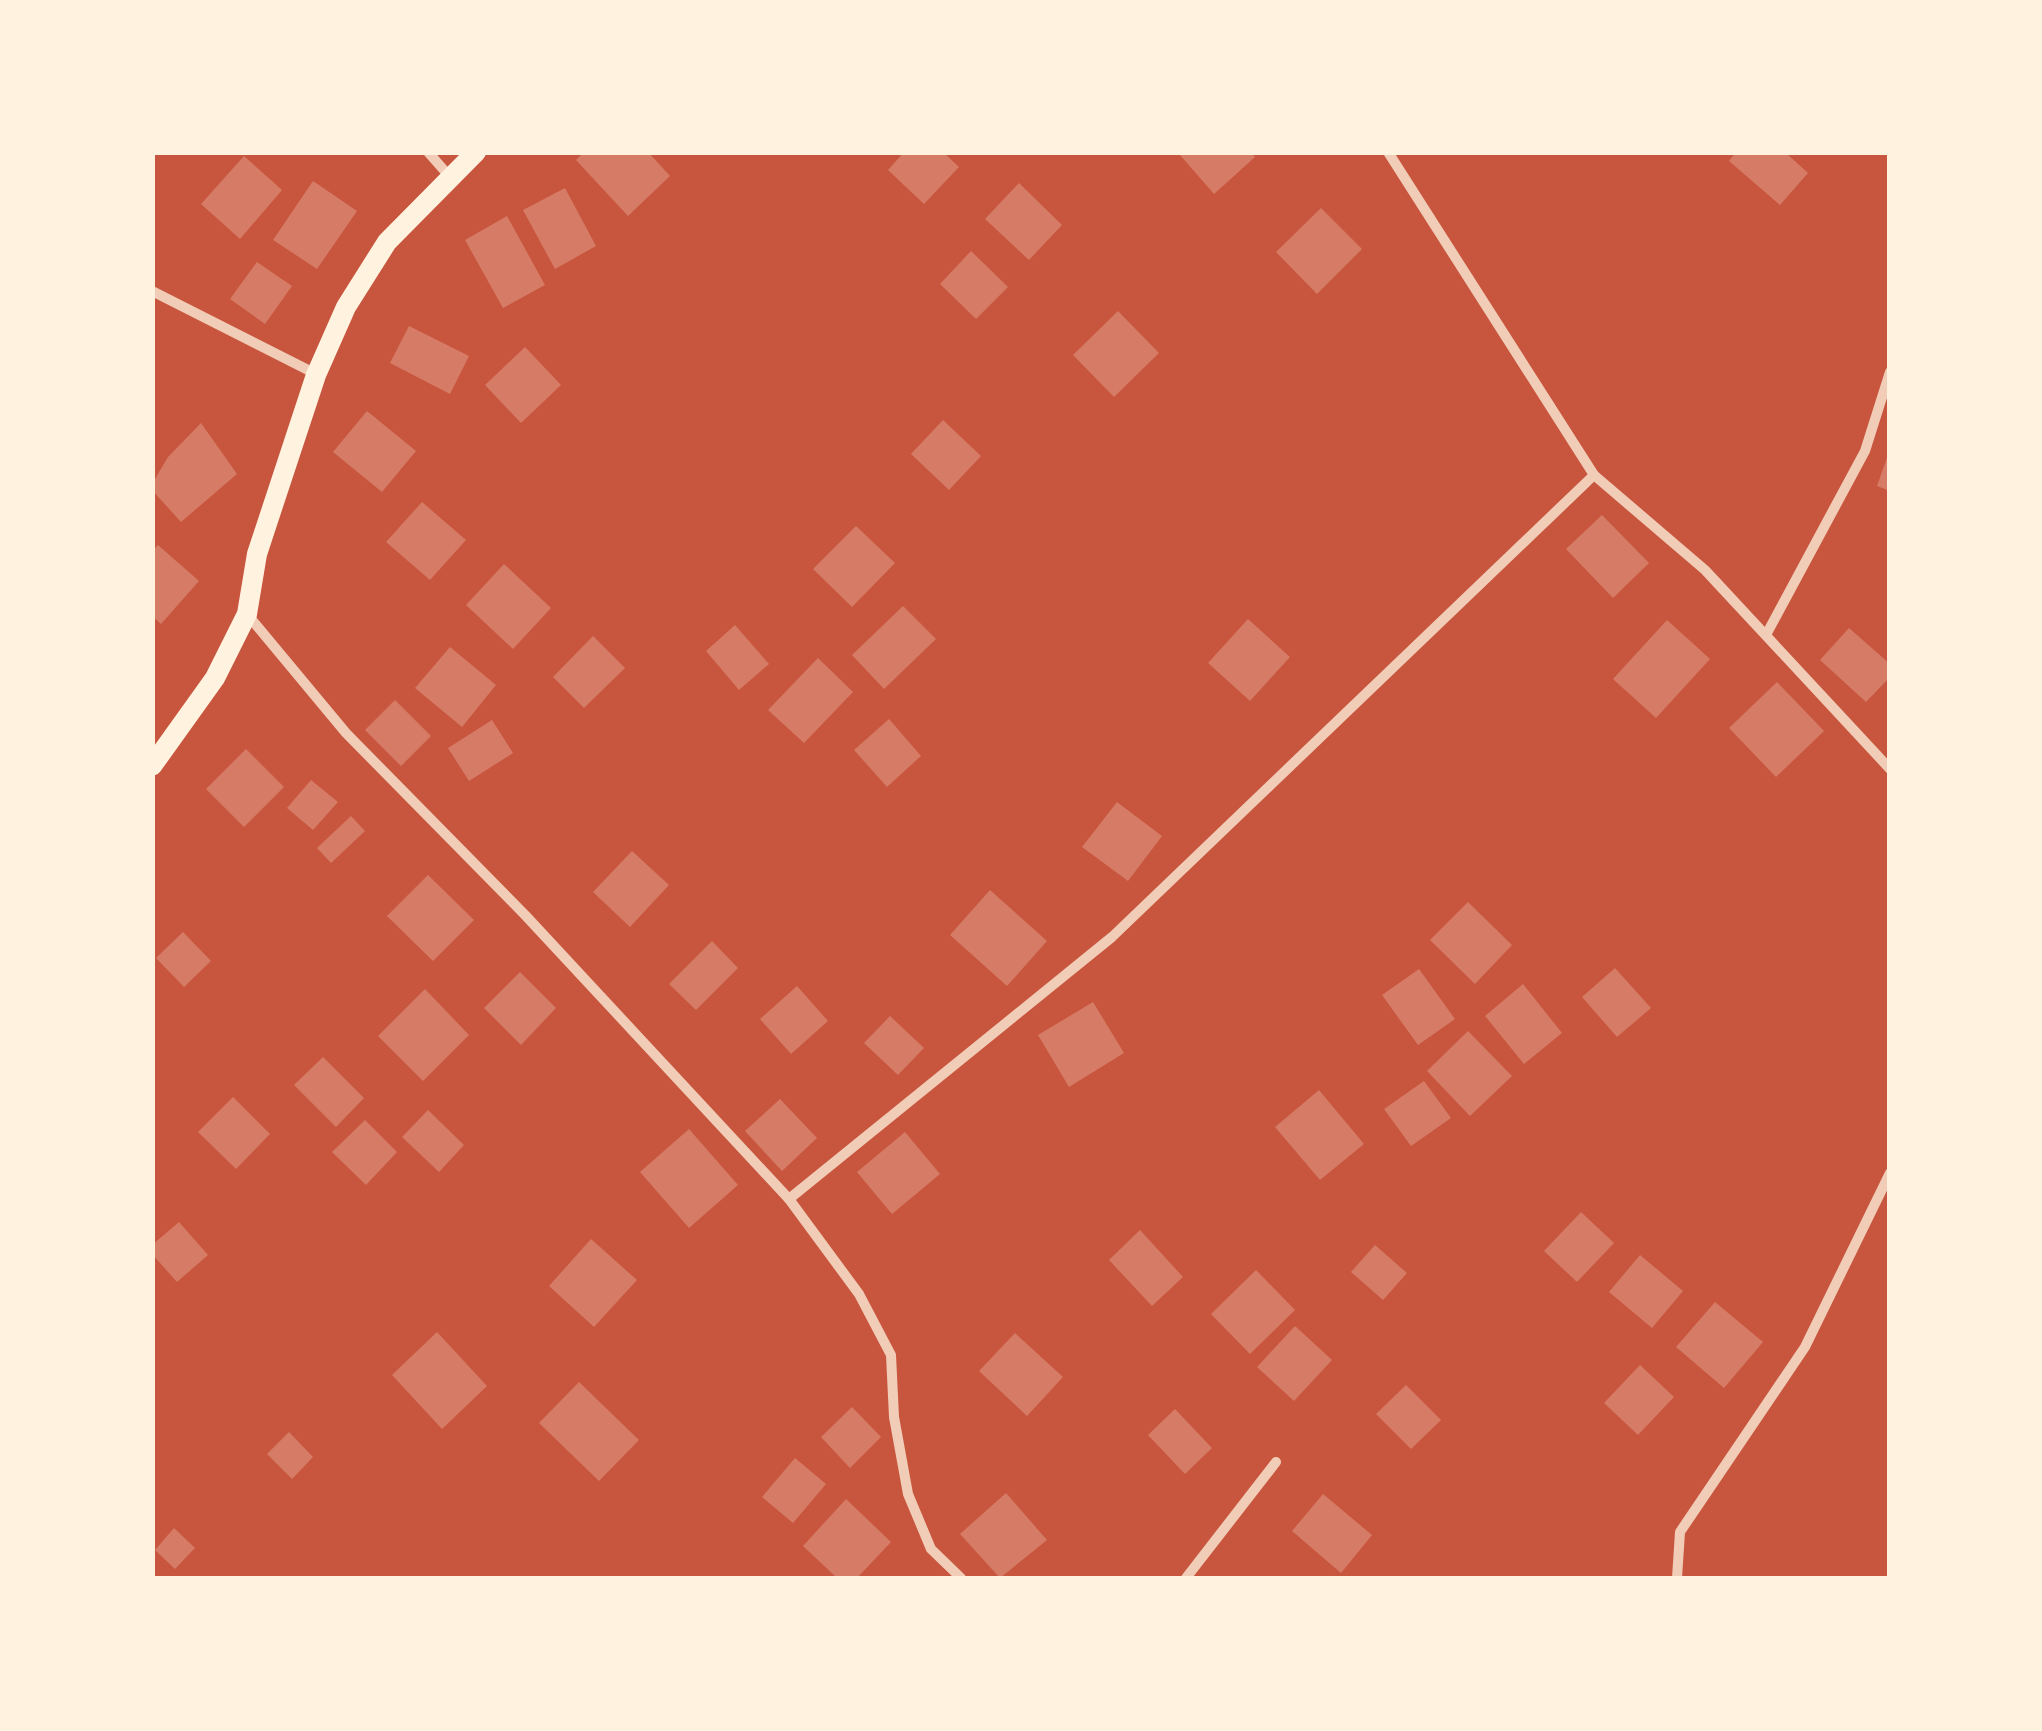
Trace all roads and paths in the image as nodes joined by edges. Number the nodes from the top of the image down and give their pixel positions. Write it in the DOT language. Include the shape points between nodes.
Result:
graph roads {
  1 [pos="428,152"];
  2 [pos="476,152"];
  3 [pos="1388,152"];
  4 [pos="450,177"];
  5 [pos="152,291"];
  6 [pos="1890,372"];
  7 [pos="316,375"];
  8 [pos="1594,474"];
  9 [pos="247,614"];
  10 [pos="1766,636"];
  11 [pos="152,766"];
  12 [pos="1890,768"];
  13 [pos="1890,1174"];
  14 [pos="789,1199"];
  15 [pos="1276,1462"];
  16 [pos="961,1578"];
  17 [pos="1186,1578"];
  18 [pos="1677,1578"];
  1 -- 4 [label="street"];
  2 -- 4 [label="main road"];
  3 -- 8 [label="street"];
  4 -- 7 [label="main road" via="386,242 346,307"];
  5 -- 7 [label="street"];
  6 -- 10 [label="street" via="1865,451"];
  7 -- 9 [label="main road" via="257,554"];
  8 -- 10 [label="street" via="1705,570"];
  8 -- 14 [label="street" via="1112,938"];
  9 -- 11 [label="main road" via="215,678"];
  9 -- 14 [label="street" via="346,733"];
  10 -- 12 [label="street"];
  13 -- 18 [label="street" via="1805,1346 1680,1532"];
  14 -- 16 [label="street" via="858,1294 891,1354 908,1494 931,1549"];
  15 -- 17 [label="street"];
}
